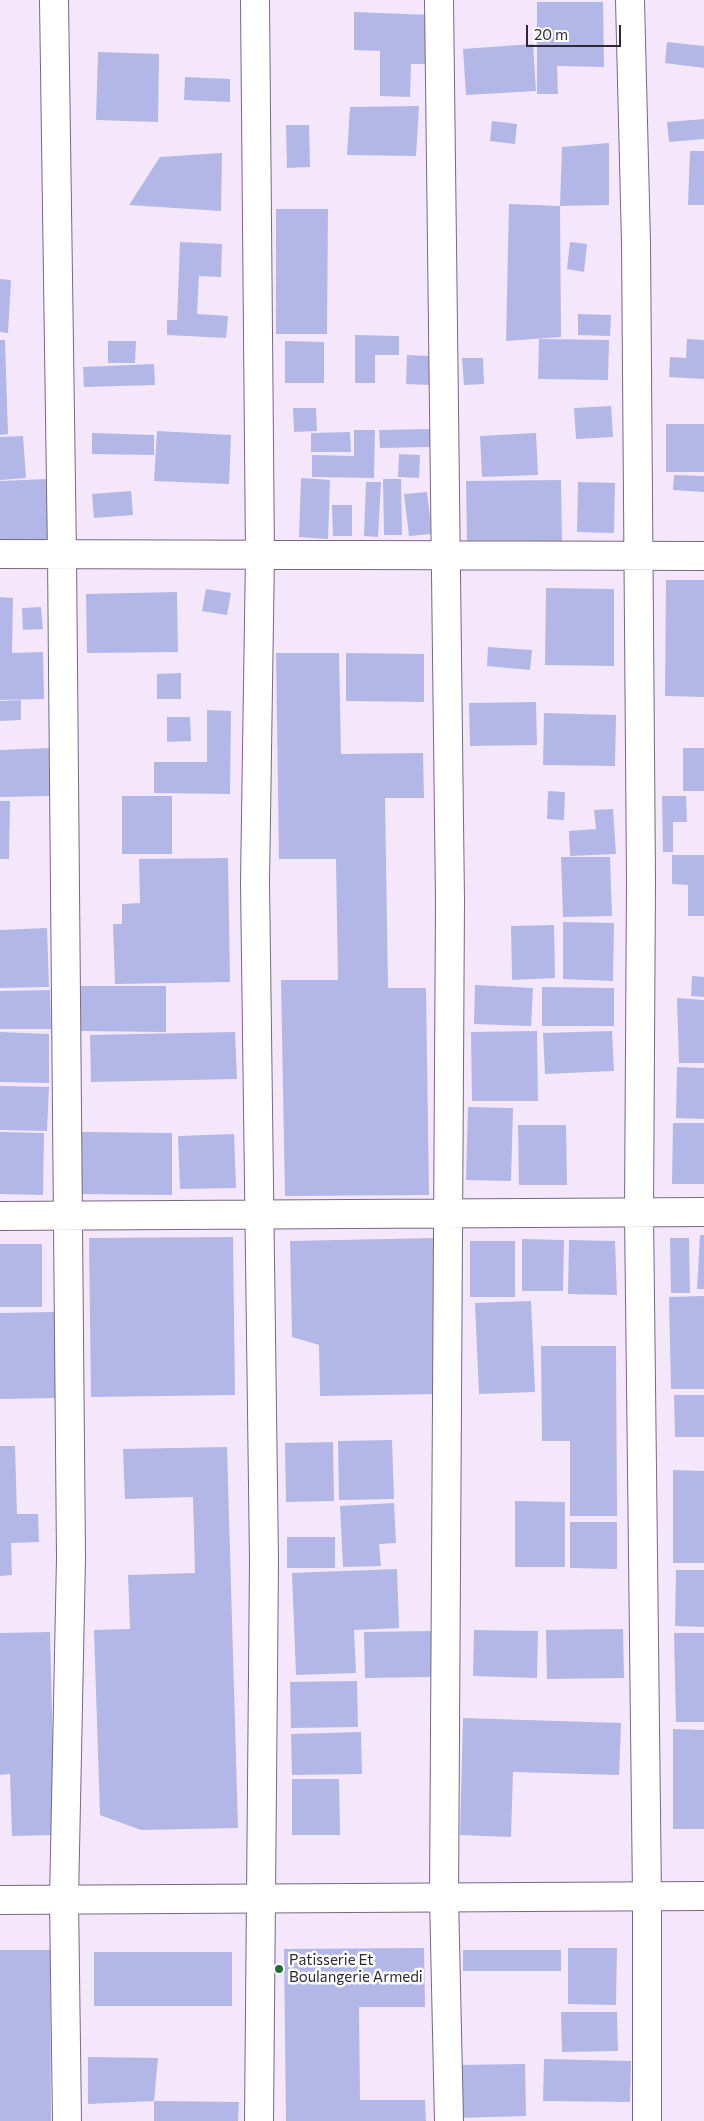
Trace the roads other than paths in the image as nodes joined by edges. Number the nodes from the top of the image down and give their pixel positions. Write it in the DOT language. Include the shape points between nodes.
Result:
graph roads {
  1 [pos="54,0"];
  2 [pos="255,0"];
  3 [pos="439,0"];
  4 [pos="630,0"];
  5 [pos="0,554"];
  6 [pos="62,555"];
  7 [pos="260,555"];
  8 [pos="447,556"];
  9 [pos="638,556"];
  10 [pos="704,556"];
  11 [pos="704,1212"];
  12 [pos="639,1213"];
  13 [pos="449,1214"];
  14 [pos="259,1215"];
  15 [pos="0,1216"];
  16 [pos="67,1216"];
  17 [pos="704,1896"];
  18 [pos="444,1897"];
  19 [pos="647,1897"];
  20 [pos="260,1898"];
  21 [pos="64,1899"];
  22 [pos="0,1900"];
  23 [pos="67,2121"];
  24 [pos="259,2121"];
  25 [pos="449,2121"];
  26 [pos="647,2121"];
  1 -- 6 [label="street"];
  2 -- 7 [label="street"];
  3 -- 8 [label="street"];
  4 -- 9 [label="street" via="636,243"];
  5 -- 6 [label="street"];
  6 -- 7 [label="street"];
  6 -- 16 [label="street"];
  7 -- 8 [label="street"];
  7 -- 14 [label="street" via="255,882"];
  8 -- 9 [label="street"];
  8 -- 13 [label="street"];
  9 -- 10 [label="street"];
  9 -- 12 [label="street" via="641,879"];
  11 -- 12 [label="street"];
  12 -- 13 [label="street"];
  12 -- 19 [label="street"];
  13 -- 14 [label="street"];
  13 -- 18 [label="street"];
  14 -- 16 [label="street"];
  14 -- 20 [label="street" via="264,1561"];
  15 -- 16 [label="street"];
  16 -- 21 [label="street" via="71,1558"];
  17 -- 19 [label="street"];
  18 -- 19 [label="street"];
  18 -- 20 [label="street"];
  18 -- 25 [label="street"];
  19 -- 26 [label="street"];
  20 -- 21 [label="street"];
  20 -- 24 [label="street"];
  21 -- 22 [label="street"];
  21 -- 23 [label="street"];
}
